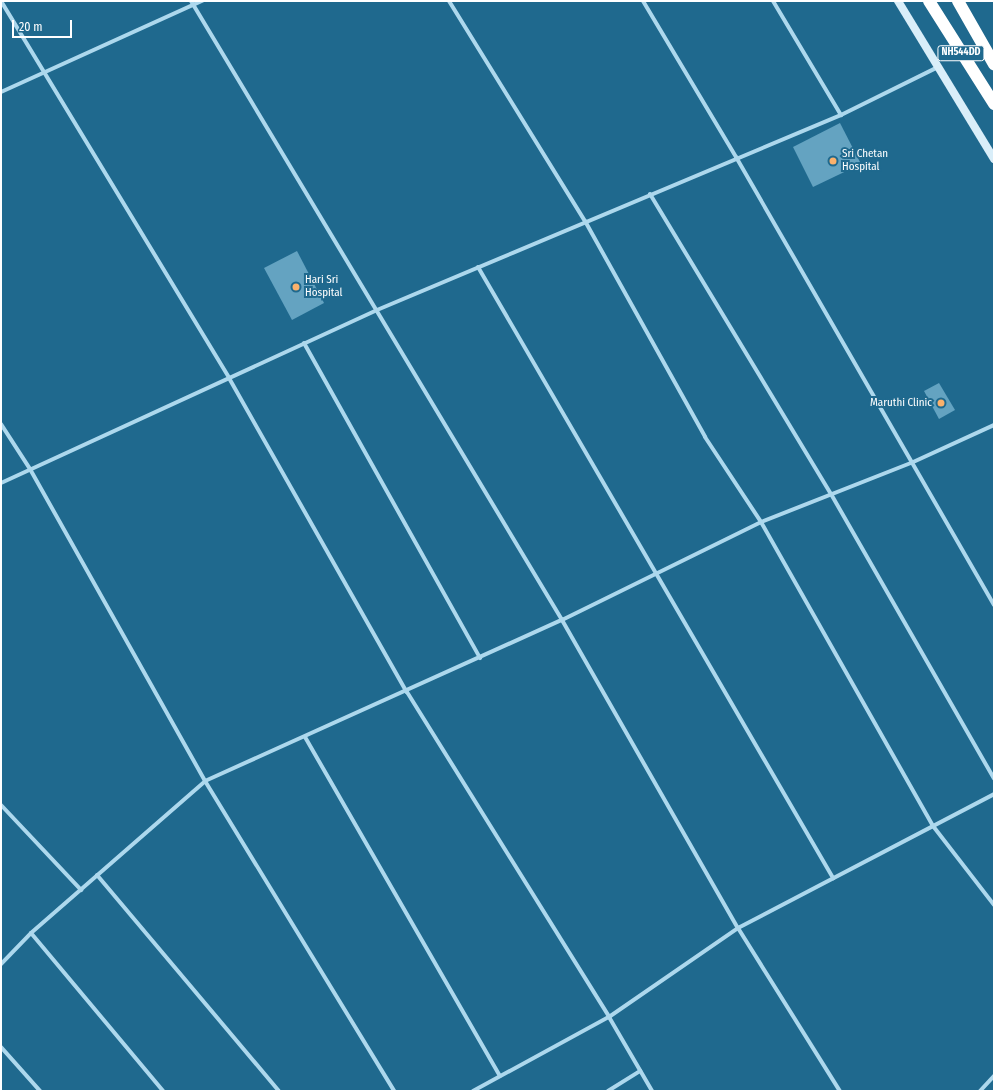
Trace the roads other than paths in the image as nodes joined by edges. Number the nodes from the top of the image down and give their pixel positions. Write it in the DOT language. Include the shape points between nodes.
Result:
graph roads {
  1 [pos="1,1"];
  2 [pos="202,1"];
  3 [pos="449,1"];
  4 [pos="643,1"];
  5 [pos="773,1"];
  6 [pos="898,1"];
  7 [pos="929,1"];
  8 [pos="958,1"];
  9 [pos="192,3"];
  10 [pos="994,64"];
  11 [pos="938,67"];
  12 [pos="43,73"];
  13 [pos="1,92"];
  14 [pos="994,104"];
  15 [pos="841,115"];
  16 [pos="736,157"];
  17 [pos="994,159"];
  18 [pos="650,194"];
  19 [pos="585,221"];
  20 [pos="478,267"];
  21 [pos="377,310"];
  22 [pos="304,344"];
  23 [pos="229,378"];
  24 [pos="1,424"];
  25 [pos="994,425"];
  26 [pos="911,463"];
  27 [pos="30,469"];
  28 [pos="1,483"];
  29 [pos="831,494"];
  30 [pos="760,522"];
  31 [pos="657,573"];
  32 [pos="994,605"];
  33 [pos="562,620"];
  34 [pos="480,658"];
  35 [pos="407,692"];
  36 [pos="305,737"];
  37 [pos="994,778"];
  38 [pos="205,781"];
  39 [pos="994,794"];
  40 [pos="1,805"];
  41 [pos="933,826"];
  42 [pos="97,875"];
  43 [pos="833,878"];
  44 [pos="81,890"];
  45 [pos="994,905"];
  46 [pos="738,928"];
  47 [pos="31,933"];
  48 [pos="1,964"];
  49 [pos="609,1017"];
  50 [pos="1,1047"];
  51 [pos="640,1071"];
  52 [pos="500,1076"];
  53 [pos="994,1076"];
  54 [pos="40,1091"];
  55 [pos="163,1091"];
  56 [pos="279,1091"];
  57 [pos="394,1091"];
  58 [pos="473,1091"];
  59 [pos="608,1091"];
  60 [pos="652,1091"];
  61 [pos="840,1091"];
  62 [pos="980,1091"];
  1 -- 12 [label="street"];
  2 -- 9 [label="street"];
  3 -- 19 [label="street"];
  4 -- 16 [label="street"];
  5 -- 15 [label="street"];
  6 -- 11 [label="street"];
  7 -- 14 [label="highway, NH544DD"];
  8 -- 10 [label="highway, NH544DD"];
  9 -- 12 [label="street"];
  9 -- 21 [label="street"];
  11 -- 15 [label="street"];
  11 -- 17 [label="street"];
  12 -- 13 [label="street"];
  12 -- 23 [label="street"];
  15 -- 16 [label="street"];
  16 -- 18 [label="street"];
  16 -- 26 [label="street"];
  18 -- 19 [label="street"];
  18 -- 29 [label="street"];
  19 -- 20 [label="street"];
  19 -- 30 [label="street" via="705,437"];
  20 -- 21 [label="street"];
  20 -- 31 [label="street"];
  21 -- 22 [label="street"];
  21 -- 33 [label="street"];
  22 -- 23 [label="street"];
  22 -- 34 [label="street"];
  23 -- 27 [label="street"];
  23 -- 35 [label="street"];
  24 -- 27 [label="street"];
  25 -- 26 [label="street"];
  26 -- 29 [label="street"];
  26 -- 32 [label="street"];
  27 -- 28 [label="street"];
  27 -- 38 [label="street"];
  29 -- 30 [label="street"];
  29 -- 37 [label="street"];
  30 -- 31 [label="street"];
  30 -- 41 [label="street"];
  31 -- 33 [label="street"];
  31 -- 43 [label="street"];
  33 -- 34 [label="street"];
  33 -- 46 [label="street"];
  34 -- 35 [label="street"];
  35 -- 36 [label="street"];
  35 -- 49 [label="street"];
  36 -- 38 [label="street"];
  36 -- 52 [label="street"];
  38 -- 42 [label="street"];
  38 -- 57 [label="street"];
  39 -- 41 [label="street"];
  40 -- 44 [label="street"];
  41 -- 43 [label="street"];
  41 -- 45 [label="street"];
  42 -- 44 [label="street"];
  42 -- 56 [label="street"];
  43 -- 46 [label="street"];
  44 -- 47 [label="street"];
  46 -- 49 [label="street"];
  46 -- 61 [label="street"];
  47 -- 48 [label="street"];
  47 -- 55 [label="street"];
  49 -- 51 [label="street"];
  49 -- 52 [label="street"];
  50 -- 54 [label="street"];
  51 -- 59 [label="street"];
  51 -- 60 [label="street"];
  52 -- 58 [label="street"];
  53 -- 62 [label="street"];
}
